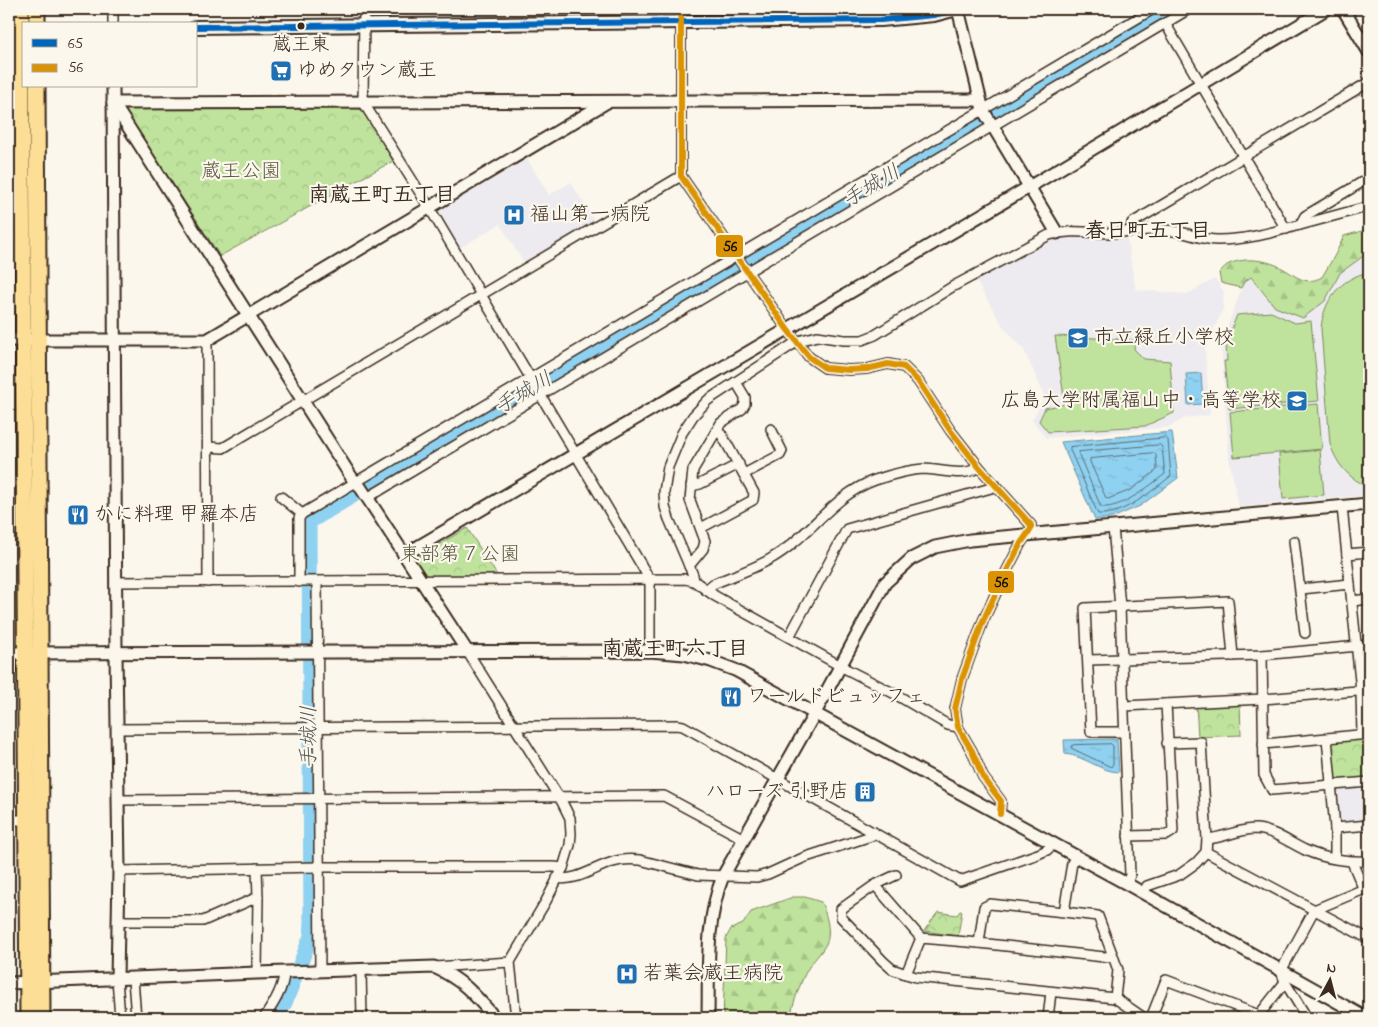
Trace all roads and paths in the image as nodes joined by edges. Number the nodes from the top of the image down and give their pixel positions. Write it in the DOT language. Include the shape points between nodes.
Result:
graph roads {
  1 [pos="21,9"];
  2 [pos="37,9"];
  3 [pos="113,9"];
  4 [pos="364,9"];
  5 [pos="958,9"];
  6 [pos="1153,9"];
  7 [pos="1189,9"];
  8 [pos="1326,9"];
  9 [pos="1343,9"];
  10 [pos="681,15"];
  11 [pos="37,22"];
  12 [pos="113,22"];
  13 [pos="1165,23"];
  14 [pos="18,26"];
  15 [pos="364,26"];
  16 [pos="198,27"];
  17 [pos="1369,52"];
  18 [pos="1369,82"];
  19 [pos="1200,84"];
  20 [pos="37,88"];
  21 [pos="113,88"];
  22 [pos="363,102"];
  23 [pos="607,102"];
  24 [pos="681,102"];
  25 [pos="113,103"];
  26 [pos="985,114"];
  27 [pos="1244,156"];
  28 [pos="681,176"];
  29 [pos="1369,178"];
  30 [pos="1029,186"];
  31 [pos="429,207"];
  32 [pos="1369,208"];
  33 [pos="1300,225"];
  34 [pos="1286,229"];
  35 [pos="1131,231"];
  36 [pos="1056,233"];
  37 [pos="738,258"];
  38 [pos="746,270"];
  39 [pos="481,294"];
  40 [pos="249,316"];
  41 [pos="787,329"];
  42 [pos="9,340"];
  43 [pos="31,340"];
  44 [pos="114,340"];
  45 [pos="207,340"];
  46 [pos="798,341"];
  47 [pos="531,381"];
  48 [pos="736,382"];
  49 [pos="539,393"];
  50 [pos="303,400"];
  51 [pos="771,429"];
  52 [pos="716,431"];
  53 [pos="208,447"];
  54 [pos="576,454"];
  55 [pos="738,464"];
  56 [pos="980,467"];
  57 [pos="744,474"];
  58 [pos="995,484"];
  59 [pos="691,486"];
  60 [pos="362,490"];
  61 [pos="281,497"];
  62 [pos="1369,504"];
  63 [pos="1342,506"];
  64 [pos="302,514"];
  65 [pos="1113,527"];
  66 [pos="701,528"];
  67 [pos="1027,536"];
  68 [pos="1294,541"];
  69 [pos="1369,552"];
  70 [pos="1347,554"];
  71 [pos="404,555"];
  72 [pos="689,566"];
  73 [pos="420,580"];
  74 [pos="649,580"];
  75 [pos="694,581"];
  76 [pos="116,582"];
  77 [pos="208,582"];
  78 [pos="301,582"];
  79 [pos="315,582"];
  80 [pos="1350,584"];
  81 [pos="1301,589"];
  82 [pos="706,590"];
  83 [pos="1369,599"];
  84 [pos="1352,601"];
  85 [pos="1120,607"];
  86 [pos="1305,633"];
  87 [pos="789,637"];
  88 [pos="1369,645"];
  89 [pos="1356,646"];
  90 [pos="316,651"];
  91 [pos="467,651"];
  92 [pos="650,651"];
  93 [pos="116,652"];
  94 [pos="9,653"];
  95 [pos="33,653"];
  96 [pos="1262,655"];
  97 [pos="1233,656"];
  98 [pos="1088,660"];
  99 [pos="1122,660"];
  100 [pos="840,665"];
  101 [pos="1365,691"];
  102 [pos="1263,698"];
  103 [pos="1166,704"];
  104 [pos="1124,706"];
  105 [pos="815,713"];
  106 [pos="513,727"];
  107 [pos="958,727"];
  108 [pos="317,728"];
  109 [pos="117,729"];
  110 [pos="1124,732"];
  111 [pos="1366,734"];
  112 [pos="1327,738"];
  113 [pos="1167,743"];
  114 [pos="1262,744"];
  115 [pos="778,778"];
  116 [pos="1369,782"];
  117 [pos="1330,785"];
  118 [pos="558,796"];
  119 [pos="317,798"];
  120 [pos="118,800"];
  121 [pos="1000,814"];
  122 [pos="9,820"];
  123 [pos="27,820"];
  124 [pos="1369,825"];
  125 [pos="1335,828"];
  126 [pos="874,832"];
  127 [pos="1128,836"];
  128 [pos="744,839"];
  129 [pos="1207,839"];
  130 [pos="1053,844"];
  131 [pos="1206,852"];
  132 [pos="1076,856"];
  133 [pos="1335,858"];
  134 [pos="1369,861"];
  135 [pos="1352,862"];
  136 [pos="317,867"];
  137 [pos="258,868"];
  138 [pos="563,868"];
  139 [pos="119,870"];
  140 [pos="896,875"];
  141 [pos="723,876"];
  142 [pos="557,878"];
  143 [pos="1127,884"];
  144 [pos="874,885"];
  145 [pos="1367,888"];
  146 [pos="1143,893"];
  147 [pos="258,897"];
  148 [pos="1314,910"];
  149 [pos="1064,912"];
  150 [pos="119,921"];
  151 [pos="921,938"];
  152 [pos="1369,939"];
  153 [pos="979,943"];
  154 [pos="1113,956"];
  155 [pos="510,962"];
  156 [pos="434,967"];
  157 [pos="320,970"];
  158 [pos="361,970"];
  159 [pos="257,972"];
  160 [pos="287,972"];
  161 [pos="906,974"];
  162 [pos="1283,977"];
  163 [pos="117,979"];
  164 [pos="133,979"];
  165 [pos="35,982"];
  166 [pos="9,983"];
  167 [pos="1051,992"];
  168 [pos="1115,998"];
  169 [pos="1258,1017"];
  170 [pos="28,1018"];
  171 [pos="42,1018"];
  172 [pos="120,1018"];
  173 [pos="136,1018"];
  174 [pos="264,1018"];
  175 [pos="362,1018"];
  176 [pos="494,1018"];
  177 [pos="516,1018"];
  178 [pos="708,1018"];
  179 [pos="1048,1018"];
  180 [pos="1144,1018"];
  181 [pos="1151,1018"];
  182 [pos="1308,1018"];
  183 [pos="1366,1018"];
  1 -- 14 [label="highway"];
  2 -- 11 [label="highway"];
  3 -- 12 [label="street"];
  4 -- 15 [label="street"];
  5 -- 10 [label="main road" via="934,15 881,20"];
  5 -- 26 [label="street"];
  6 -- 26 [label="street"];
  7 -- 13 [label="street"];
  8 -- 19 [label="street"];
  9 -- 17 [label="street"];
  10 -- 15 [label="main road"];
  10 -- 24 [label="street"];
  13 -- 19 [label="street"];
  13 -- 26 [label="street"];
  14 -- 43 [label="highway"];
  15 -- 16 [label="main road"];
  15 -- 22 [label="street"];
  18 -- 27 [label="street"];
  19 -- 27 [label="street"];
  19 -- 30 [label="street"];
  20 -- 43 [label="highway"];
  21 -- 25 [label="street"];
  22 -- 23 [label="street"];
  22 -- 25 [label="street"];
  22 -- 31 [label="street"];
  23 -- 24 [label="street"];
  23 -- 31 [label="street"];
  24 -- 26 [label="street"];
  24 -- 28 [label="street"];
  25 -- 40 [label="street"];
  25 -- 44 [label="street"];
  26 -- 30 [label="street"];
  26 -- 37 [label="street"];
  26 -- 38 [label="street"];
  27 -- 34 [label="street"];
  27 -- 35 [label="street" via="1132,223"];
  28 -- 37 [label="street"];
  28 -- 39 [label="street"];
  29 -- 33 [label="street" via="1305,216"];
  30 -- 36 [label="street"];
  30 -- 41 [label="street"];
  31 -- 39 [label="street"];
  31 -- 40 [label="street"];
  32 -- 33 [label="street"];
  33 -- 34 [label="street"];
  34 -- 35 [label="street" via="1244,239 1217,240 1200,239 1175,231"];
  35 -- 36 [label="street"];
  36 -- 46 [label="street" via="952,287 874,335 862,340 817,336"];
  37 -- 38 [label="street"];
  37 -- 47 [label="street"];
  38 -- 41 [label="street"];
  38 -- 49 [label="street"];
  39 -- 47 [label="street"];
  39 -- 50 [label="street"];
  40 -- 45 [label="street"];
  40 -- 50 [label="street"];
  41 -- 46 [label="street"];
  41 -- 54 [label="street"];
  42 -- 43 [label="street"];
  43 -- 44 [label="street"];
  43 -- 95 [label="highway"];
  44 -- 45 [label="street"];
  44 -- 76 [label="street"];
  45 -- 53 [label="street"];
  46 -- 48 [label="street"];
  46 -- 56 [label="street" via="809,357 825,368 867,369 888,364 904,367 918,381 950,430"];
  47 -- 49 [label="street"];
  47 -- 60 [label="street"];
  48 -- 52 [label="street" via="745,397 745,404 724,419"];
  48 -- 72 [label="street" via="708,400 694,416 682,433 665,476 665,507"];
  49 -- 54 [label="street"];
  49 -- 60 [label="street"];
  50 -- 53 [label="street" via="223,448"];
  50 -- 60 [label="street"];
  51 -- 57 [label="street" via="782,451 780,455"];
  52 -- 55 [label="street" via="722,435"];
  52 -- 59 [label="street" via="693,470"];
  53 -- 77 [label="street"];
  54 -- 71 [label="street"];
  54 -- 74 [label="street"];
  55 -- 57 [label="street"];
  55 -- 59 [label="street"];
  56 -- 58 [label="street"];
  56 -- 82 [label="street" via="970,472 908,470 860,486 772,558"];
  57 -- 66 [label="street" via="754,493 752,500"];
  58 -- 67 [label="street" via="1031,525"];
  58 -- 87 [label="street" via="991,488 847,530"];
  59 -- 66 [label="street" via="690,500"];
  60 -- 64 [label="street"];
  60 -- 71 [label="street"];
  61 -- 64 [label="street"];
  62 -- 63 [label="street"];
  63 -- 65 [label="street"];
  63 -- 70 [label="street"];
  64 -- 78 [label="street" via="299,518"];
  65 -- 67 [label="street"];
  65 -- 85 [label="street"];
  66 -- 72 [label="street" via="705,541 703,549"];
  67 -- 100 [label="street" via="970,540 935,547 911,559 885,583"];
  67 -- 107 [label="street" via="1002,580 967,666 955,709"];
  68 -- 81 [label="street"];
  69 -- 70 [label="street"];
  70 -- 80 [label="street"];
  71 -- 73 [label="street"];
  72 -- 75 [label="street"];
  73 -- 74 [label="street"];
  73 -- 79 [label="street"];
  73 -- 91 [label="street"];
  74 -- 75 [label="street"];
  74 -- 92 [label="street"];
  75 -- 82 [label="street"];
  76 -- 77 [label="street"];
  76 -- 93 [label="street"];
  77 -- 78 [label="street"];
  78 -- 79 [label="street"];
  79 -- 90 [label="street"];
  80 -- 81 [label="street"];
  80 -- 84 [label="street"];
  81 -- 86 [label="street"];
  82 -- 87 [label="street"];
  83 -- 84 [label="street"];
  84 -- 89 [label="street"];
  85 -- 97 [label="street" via="1228,601"];
  85 -- 98 [label="street" via="1085,608"];
  85 -- 99 [label="street"];
  87 -- 100 [label="street"];
  88 -- 89 [label="street"];
  89 -- 96 [label="street"];
  89 -- 101 [label="street"];
  90 -- 91 [label="street"];
  90 -- 93 [label="street"];
  90 -- 108 [label="street"];
  91 -- 92 [label="street"];
  91 -- 106 [label="street"];
  92 -- 105 [label="street" via="684,654 711,661"];
  93 -- 95 [label="street"];
  93 -- 109 [label="street"];
  94 -- 95 [label="street"];
  95 -- 123 [label="highway"];
  95 -- 165 [label="highway"];
  96 -- 97 [label="street"];
  96 -- 102 [label="street"];
  97 -- 99 [label="street"];
  98 -- 99 [label="street"];
  98 -- 110 [label="street" via="1091,732"];
  99 -- 104 [label="street"];
  100 -- 105 [label="street"];
  100 -- 107 [label="street" via="948,725"];
  101 -- 102 [label="street"];
  101 -- 111 [label="street"];
  102 -- 103 [label="street"];
  102 -- 114 [label="street"];
  103 -- 104 [label="street"];
  103 -- 113 [label="street"];
  104 -- 110 [label="street"];
  105 -- 115 [label="street"];
  105 -- 121 [label="street"];
  106 -- 108 [label="street"];
  106 -- 115 [label="street" via="683,726"];
  106 -- 118 [label="street"];
  107 -- 121 [label="street" via="983,777 1001,801"];
  108 -- 109 [label="street"];
  108 -- 119 [label="street"];
  109 -- 120 [label="street"];
  110 -- 127 [label="street"];
  111 -- 112 [label="street"];
  112 -- 114 [label="street"];
  112 -- 117 [label="street"];
  113 -- 127 [label="street" via="1173,831"];
  113 -- 129 [label="street" via="1201,742"];
  114 -- 117 [label="street" via="1264,775 1272,790"];
  115 -- 126 [label="street"];
  115 -- 128 [label="street"];
  116 -- 117 [label="street"];
  117 -- 125 [label="street"];
  118 -- 119 [label="street"];
  118 -- 128 [label="street" via="664,796"];
  118 -- 138 [label="street" via="570,818 570,845"];
  119 -- 120 [label="street"];
  119 -- 136 [label="street"];
  120 -- 139 [label="street"];
  121 -- 130 [label="street"];
  122 -- 123 [label="street"];
  123 -- 165 [label="highway"];
  124 -- 125 [label="street"];
  125 -- 133 [label="street"];
  126 -- 130 [label="street" via="960,881 1038,854"];
  126 -- 141 [label="street" via="768,874 757,877"];
  127 -- 143 [label="street" via="1130,875"];
  128 -- 141 [label="street"];
  129 -- 131 [label="street"];
  129 -- 133 [label="street" via="1256,829"];
  130 -- 132 [label="street"];
  131 -- 146 [label="street" via="1179,875 1147,886"];
  131 -- 148 [label="street"];
  132 -- 143 [label="street"];
  132 -- 149 [label="street"];
  133 -- 135 [label="street"];
  134 -- 135 [label="street"];
  135 -- 145 [label="street"];
  136 -- 137 [label="street"];
  136 -- 138 [label="street"];
  136 -- 157 [label="street"];
  137 -- 139 [label="street"];
  137 -- 147 [label="street"];
  138 -- 142 [label="street"];
  139 -- 150 [label="street"];
  140 -- 144 [label="street"];
  141 -- 142 [label="street" via="698,875 630,859 568,880"];
  141 -- 178 [label="street" via="710,926"];
  142 -- 155 [label="street"];
  143 -- 146 [label="street"];
  144 -- 151 [label="street"];
  144 -- 161 [label="street" via="841,909 841,917 892,969"];
  145 -- 148 [label="street"];
  146 -- 162 [label="street"];
  147 -- 150 [label="street" via="203,920"];
  147 -- 159 [label="street"];
  148 -- 152 [label="street"];
  148 -- 162 [label="street"];
  149 -- 153 [label="street" via="990,904 984,908"];
  149 -- 154 [label="street" via="1098,916"];
  150 -- 163 [label="street"];
  151 -- 153 [label="street"];
  151 -- 161 [label="street"];
  153 -- 154 [label="street"];
  154 -- 168 [label="street" via="1118,970"];
  155 -- 156 [label="street"];
  155 -- 177 [label="street"];
  156 -- 158 [label="street"];
  156 -- 176 [label="street" via="461,982"];
  157 -- 158 [label="street"];
  157 -- 160 [label="street"];
  158 -- 175 [label="street"];
  159 -- 160 [label="street"];
  159 -- 164 [label="street"];
  160 -- 174 [label="street"];
  161 -- 167 [label="street"];
  162 -- 169 [label="street"];
  162 -- 182 [label="street"];
  162 -- 183 [label="street"];
  163 -- 164 [label="street"];
  163 -- 165 [label="street"];
  163 -- 172 [label="street"];
  164 -- 173 [label="street"];
  165 -- 166 [label="street"];
  165 -- 170 [label="highway"];
  165 -- 171 [label="highway"];
  167 -- 168 [label="street"];
  167 -- 179 [label="street"];
  168 -- 180 [label="street"];
  169 -- 181 [label="street" via="1166,980"];
}
